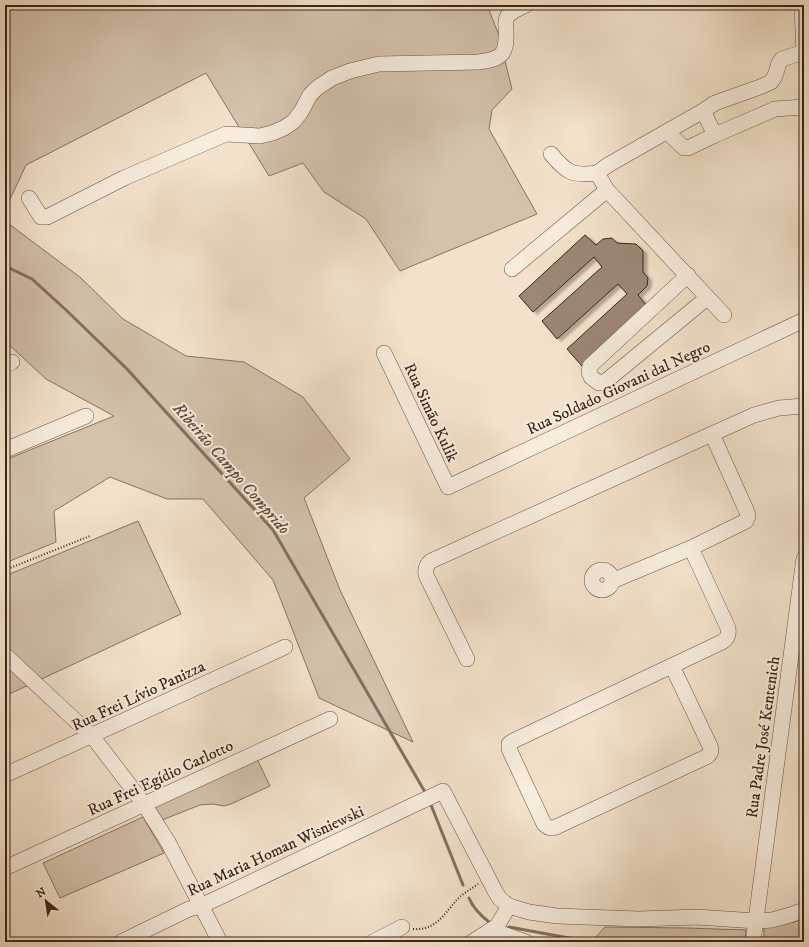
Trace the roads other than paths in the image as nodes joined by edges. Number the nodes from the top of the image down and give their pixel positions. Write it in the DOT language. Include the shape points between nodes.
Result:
graph roads {
  1 [pos="526,5"];
  2 [pos="802,5"];
  3 [pos="804,52"];
  4 [pos="804,57"];
  5 [pos="804,108"];
  6 [pos="703,111"];
  7 [pos="667,132"];
  8 [pos="715,135"];
  9 [pos="551,154"];
  10 [pos="597,173"];
  11 [pos="607,190"];
  12 [pos="29,198"];
  13 [pos="512,269"];
  14 [pos="688,276"];
  15 [pos="707,298"];
  16 [pos="724,315"];
  17 [pos="804,320"];
  18 [pos="384,352"];
  19 [pos="804,406"];
  20 [pos="86,416"];
  21 [pos="712,434"];
  22 [pos="5,450"];
  23 [pos="448,487"];
  24 [pos="691,548"];
  25 [pos="804,558"];
  26 [pos="612,581"];
  27 [pos="285,647"];
  28 [pos="5,655"];
  29 [pos="467,658"];
  30 [pos="672,666"];
  31 [pos="330,720"];
  32 [pos="92,736"];
  33 [pos="5,775"];
  34 [pos="144,804"];
  35 [pos="5,868"];
  36 [pos="201,906"];
  37 [pos="509,906"];
  38 [pos="804,910"];
  39 [pos="756,921"];
  40 [pos="402,927"];
  41 [pos="492,930"];
  42 [pos="121,942"];
  43 [pos="220,942"];
  44 [pos="373,942"];
  45 [pos="472,942"];
  46 [pos="526,942"];
  47 [pos="753,942"];
  1 -- 12 [label="street" via="508,16 506,48 500,56 490,61 379,64 357,69 332,78 316,88 293,122 272,133 260,136 226,134 124,178 47,217 41,217"];
  2 -- 3 [label="street"];
  3 -- 4 [label="street"];
  3 -- 6 [label="street" via="782,59 771,82 715,103"];
  5 -- 8 [label="street" via="775,109"];
  6 -- 7 [label="street"];
  6 -- 8 [label="street"];
  7 -- 8 [label="street" via="684,148"];
  7 -- 10 [label="street"];
  9 -- 10 [label="street" via="561,166 571,172 580,175"];
  10 -- 11 [label="street"];
  11 -- 13 [label="street"];
  11 -- 14 [label="street"];
  14 -- 15 [label="street"];
  14 -- 15 [label="street" via="590,366 591,377 599,383 606,381"];
  15 -- 16 [label="street"];
  17 -- 23 [label="street, Rua Soldado Giovani dal Negro"];
  18 -- 23 [label="street, Rua Simão Kulik"];
  19 -- 21 [label="street" via="766,411"];
  20 -- 22 [label="street"];
  21 -- 24 [label="street" via="748,516 741,524"];
  21 -- 29 [label="street" via="427,564 426,575"];
  24 -- 26 [label="street"];
  24 -- 30 [label="street" via="729,634 722,642"];
  25 -- 39 [label="street, Rua Padre José Kentenich"];
  27 -- 32 [label="street, Rua Frei Lívio Panizza"];
  28 -- 32 [label="street"];
  30 -- 30 [label="street" via="712,749 710,754 556,827 546,827 509,749 509,744"];
  31 -- 34 [label="street, Rua Frei Egídio Carlotto"];
  32 -- 33 [label="street, Rua Frei Lívio Panizza"];
  32 -- 34 [label="street"];
  34 -- 35 [label="street, Rua Frei Egídio Carlotto"];
  34 -- 36 [label="street" via="168,842"];
  36 -- 37 [label="street, Rua Maria Homan Wisniewski" via="444,791 495,891"];
  36 -- 42 [label="street, Rua Maria Homan Wisniewski" via="189,909"];
  36 -- 43 [label="street"];
  37 -- 39 [label="street" via="557,916 639,919 696,917"];
  37 -- 41 [label="street"];
  38 -- 39 [label="street" via="772,920"];
  39 -- 47 [label="street, Rua Padre José Kentenich"];
  40 -- 44 [label="street"];
  41 -- 45 [label="street"];
  41 -- 46 [label="street"];
}
